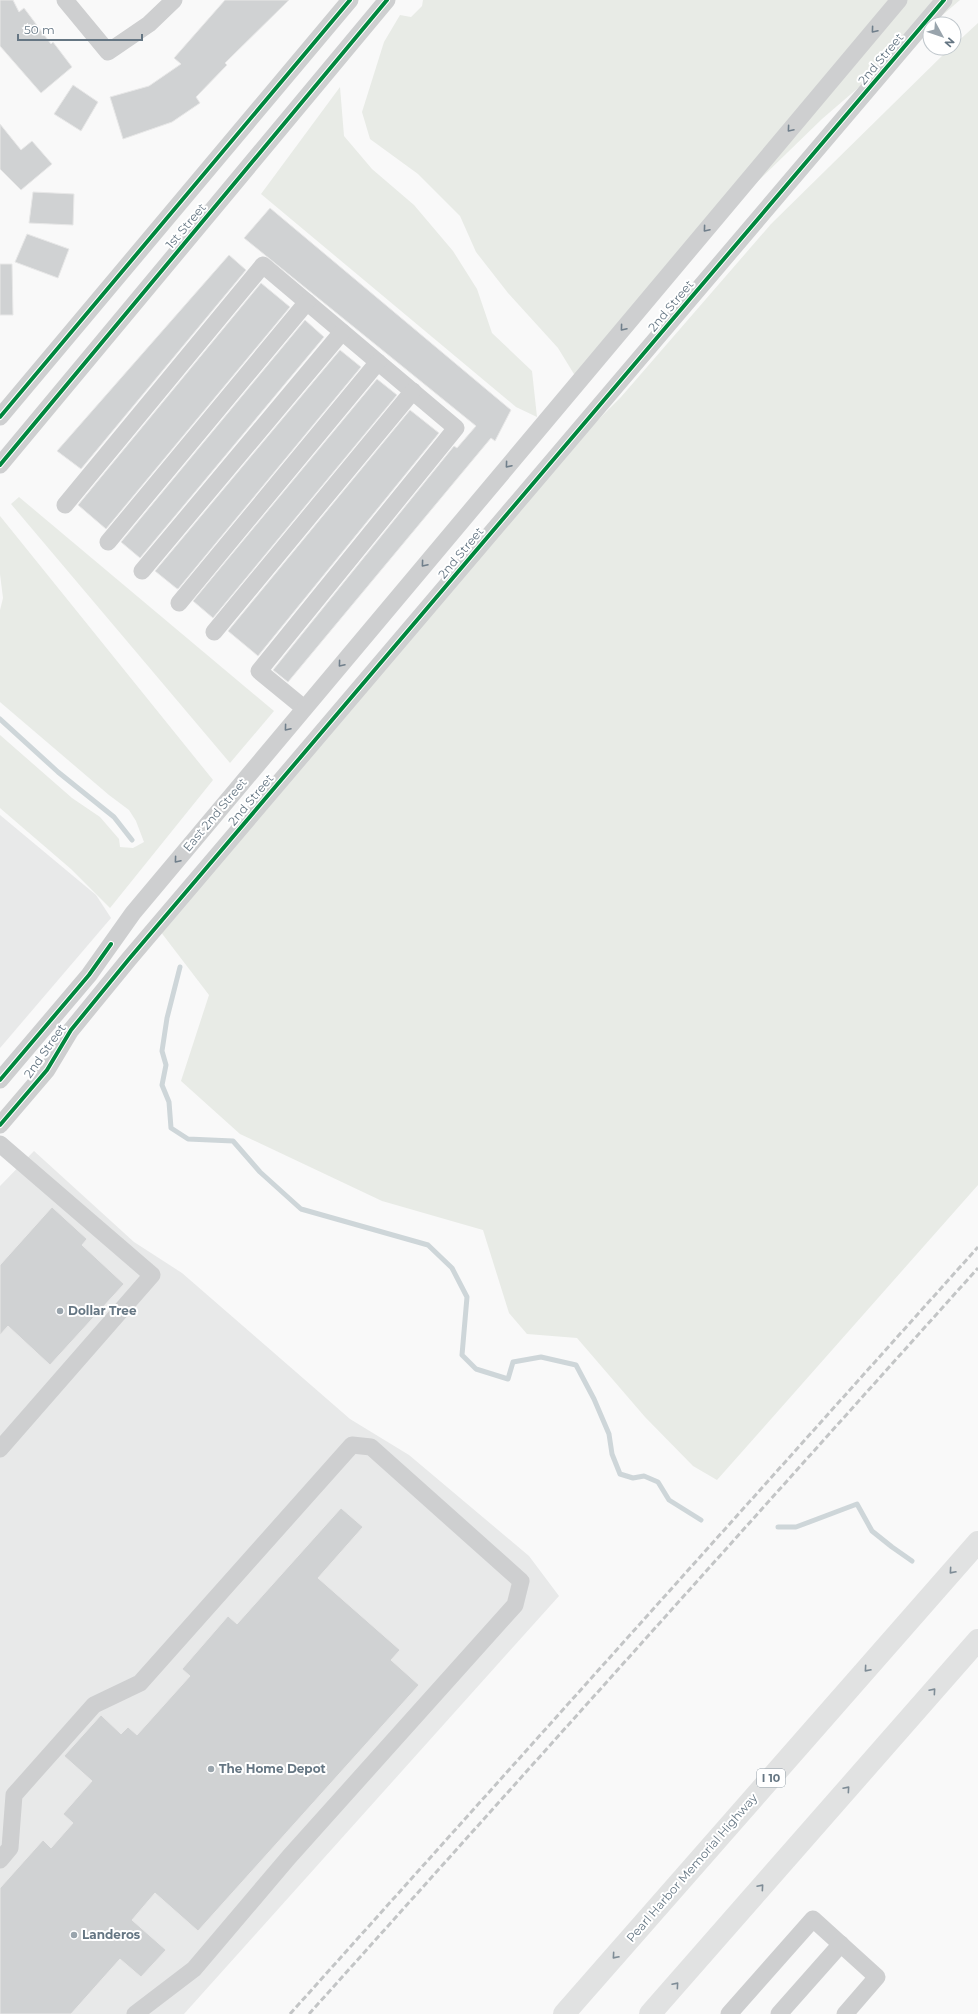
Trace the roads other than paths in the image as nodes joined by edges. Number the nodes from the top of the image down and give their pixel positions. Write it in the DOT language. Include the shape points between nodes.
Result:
graph roads {
  1 [pos="65,0"];
  2 [pos="174,0"];
  3 [pos="350,0"];
  4 [pos="899,0"];
  5 [pos="944,0"];
  6 [pos="384,1"];
  7 [pos="306,302"];
  8 [pos="342,332"];
  9 [pos="378,362"];
  10 [pos="413,391"];
  11 [pos="0,418"];
  12 [pos="6,447"];
  13 [pos="0,465"];
  14 [pos="65,505"];
  15 [pos="108,542"];
  16 [pos="142,571"];
  17 [pos="179,602"];
  18 [pos="214,632"];
  19 [pos="321,688"];
  20 [pos="304,708"];
  21 [pos="111,944"];
  22 [pos="0,1080"];
  23 [pos="0,1124"];
  24 [pos="0,1144"];
  25 [pos="0,1449"];
  26 [pos="978,1542"];
  27 [pos="978,1640"];
  28 [pos="0,1860"];
  29 [pos="841,1944"];
  30 [pos="135,2014"];
  31 [pos="564,2014"];
  32 [pos="650,2014"];
  33 [pos="729,2014"];
  34 [pos="779,2014"];
  35 [pos="845,2014"];
  1 -- 2 [label="street" via="108,52 149,24"];
  3 -- 11 [label="street, 1st Street"];
  4 -- 19 [label="street, 2nd Street, one-way"];
  5 -- 23 [label="street, 2nd Street" via="109,983 71,1030 47,1070"];
  6 -- 12 [label="street, 1st Street"];
  7 -- 8 [label="street"];
  7 -- 14 [label="street" via="263,265"];
  7 -- 15 [label="street"];
  8 -- 9 [label="street"];
  8 -- 16 [label="street"];
  9 -- 10 [label="street"];
  9 -- 17 [label="street"];
  10 -- 18 [label="street"];
  10 -- 20 [label="street" via="456,428 259,671"];
  12 -- 13 [label="street, 1st Street"];
  19 -- 20 [label="street, East 2nd Street"];
  20 -- 21 [label="street, East 2nd Street, one-way" via="133,913"];
  21 -- 22 [label="street, 2nd Street"];
  24 -- 25 [label="street" via="152,1275"];
  26 -- 31 [label="highway, Pearl Harbor Memorial Highway / I 10, one-way"];
  32 -- 27 [label="highway, one-way"];
  28 -- 30 [label="street" via="10,1848 14,1795 94,1704 140,1683 352,1445 371,1447 521,1581 515,1605 294,1851 194,1969"];
  29 -- 33 [label="street" via="813,1919"];
  29 -- 34 [label="street"];
  29 -- 35 [label="street" via="877,1977"];
}
